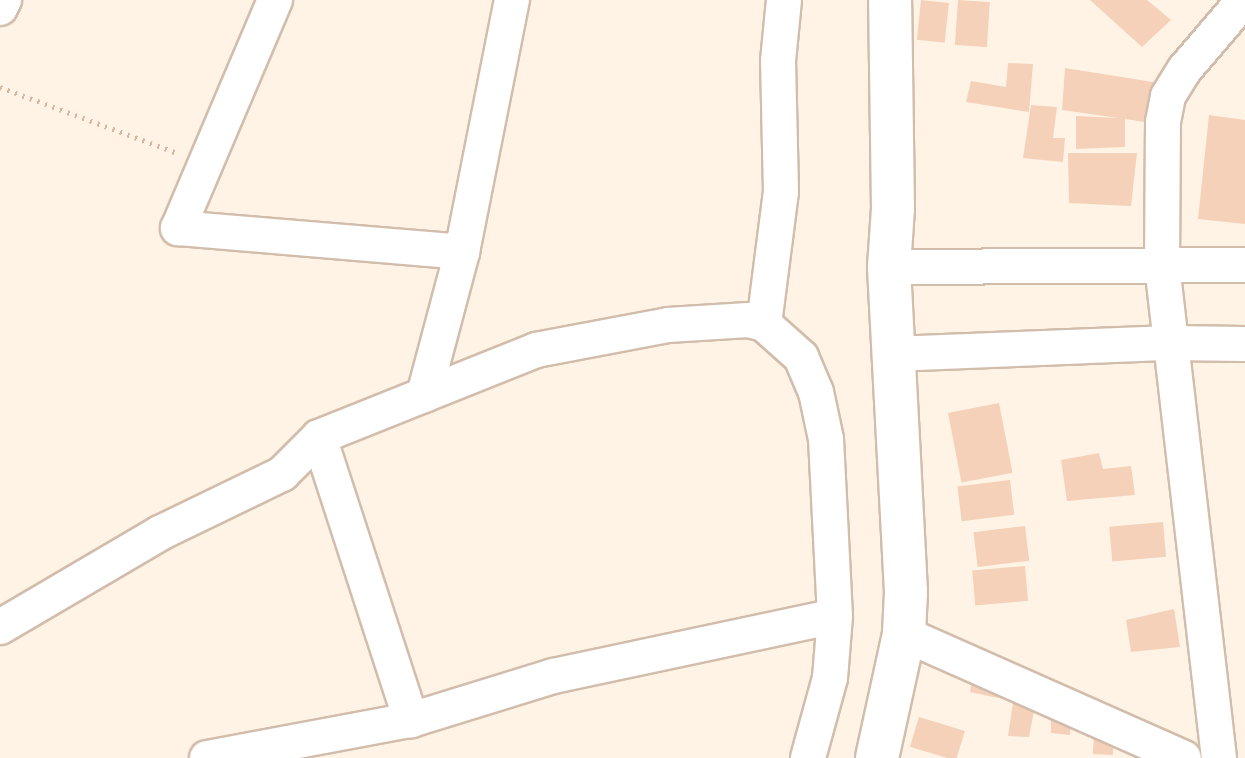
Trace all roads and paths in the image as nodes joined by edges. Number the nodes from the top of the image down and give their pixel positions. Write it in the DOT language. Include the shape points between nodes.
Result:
graph roads {
  1 [pos="4,0"];
  2 [pos="275,0"];
  3 [pos="512,0"];
  4 [pos="784,0"];
  5 [pos="890,0"];
  6 [pos="1244,0"];
  7 [pos="0,8"];
  8 [pos="0,87"];
  9 [pos="208,164"];
  10 [pos="462,252"];
  11 [pos="1162,264"];
  12 [pos="1245,265"];
  13 [pos="889,267"];
  14 [pos="764,324"];
  15 [pos="1170,343"];
  16 [pos="1245,344"];
  17 [pos="893,354"];
  18 [pos="424,395"];
  19 [pos="319,437"];
  20 [pos="835,616"];
  21 [pos="0,627"];
  22 [pos="904,634"];
  23 [pos="411,720"];
  24 [pos="207,758"];
  25 [pos="808,758"];
  26 [pos="877,758"];
  27 [pos="1184,758"];
  28 [pos="1219,758"];
  1 -- 7 [label="street"];
  2 -- 9 [label="street"];
  3 -- 10 [label="street"];
  4 -- 14 [label="street" via="778,61 781,192"];
  5 -- 13 [label="street"];
  6 -- 11 [label="street" via="1168,96 1163,122"];
  8 -- 9 [label="path"];
  9 -- 10 [label="street" via="178,228"];
  10 -- 18 [label="street"];
  11 -- 12 [label="street"];
  11 -- 13 [label="street"];
  11 -- 15 [label="street"];
  13 -- 17 [label="street"];
  14 -- 18 [label="street" via="706,320 536,350"];
  14 -- 20 [label="street" via="801,357 816,392 826,439"];
  15 -- 16 [label="street"];
  15 -- 17 [label="street"];
  15 -- 28 [label="street"];
  17 -- 22 [label="street" via="904,522"];
  18 -- 19 [label="street"];
  19 -- 21 [label="street" via="282,474 160,533"];
  19 -- 23 [label="street"];
  20 -- 23 [label="street" via="553,676"];
  20 -- 25 [label="street" via="830,678"];
  22 -- 26 [label="street"];
  22 -- 27 [label="street"];
  23 -- 24 [label="street"];
}
